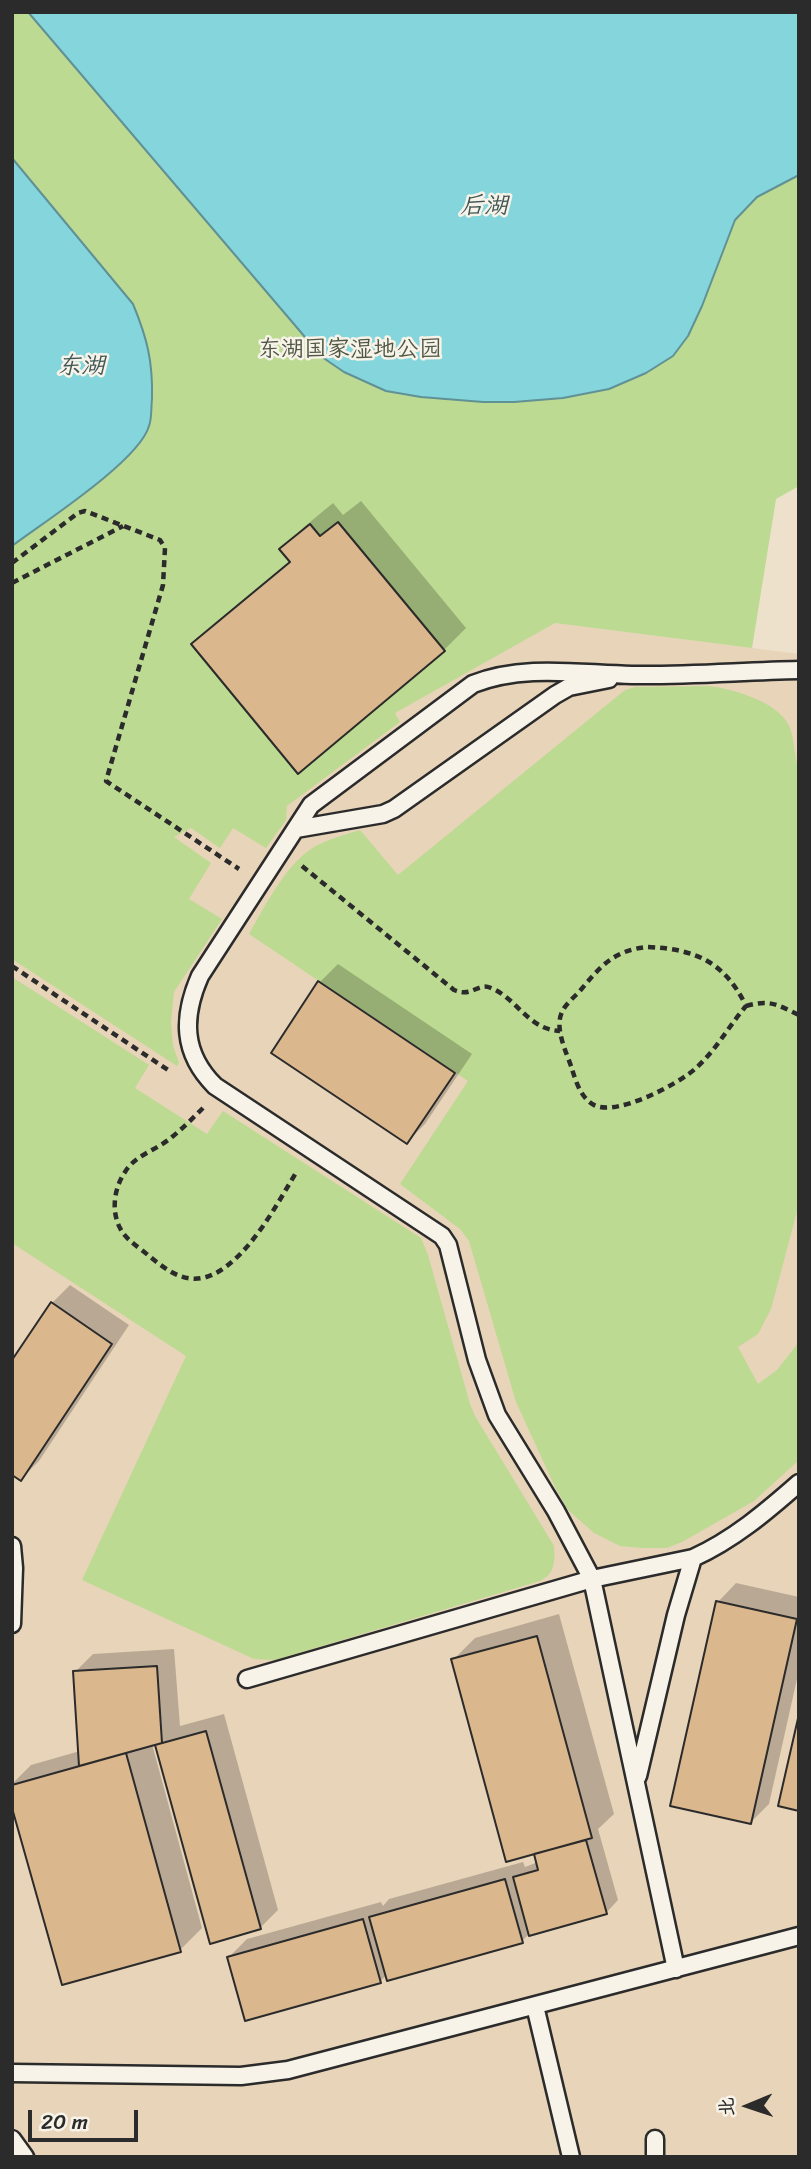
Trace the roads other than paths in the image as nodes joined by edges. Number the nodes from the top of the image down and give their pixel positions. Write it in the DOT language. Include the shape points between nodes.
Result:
graph roads {
  1 [pos="799,670"];
  2 [pos="632,675"];
  3 [pos="296,829"];
  4 [pos="799,1483"];
  5 [pos="12,1546"];
  6 [pos="693,1558"];
  7 [pos="592,1579"];
  8 [pos="13,1615"];
  9 [pos="247,1679"];
  10 [pos="636,1782"];
  11 [pos="799,1937"];
  12 [pos="676,1969"];
  13 [pos="535,2006"];
  14 [pos="12,2073"];
  15 [pos="12,2139"];
  16 [pos="655,2139"];
  17 [pos="25,2157"];
  18 [pos="571,2157"];
  19 [pos="655,2157"];
  1 -- 2 [label="lane"];
  2 -- 3 [label="lane" via="569,687 394,809"];
  2 -- 3 [label="lane" via="565,671 498,676 473,684 324,795"];
  3 -- 7 [label="lane" via="200,976 188,1016 192,1052 201,1070 222,1090 442,1236 497,1415"];
  4 -- 6 [label="lane" via="760,1517"];
  5 -- 8 [label="lane"];
  6 -- 7 [label="lane"];
  6 -- 10 [label="lane"];
  7 -- 9 [label="lane"];
  7 -- 10 [label="lane"];
  10 -- 12 [label="lane"];
  11 -- 12 [label="lane"];
  12 -- 13 [label="lane"];
  13 -- 14 [label="lane" via="268,2073"];
  13 -- 18 [label="lane"];
  15 -- 17 [label="lane"];
  16 -- 19 [label="lane"];
}
